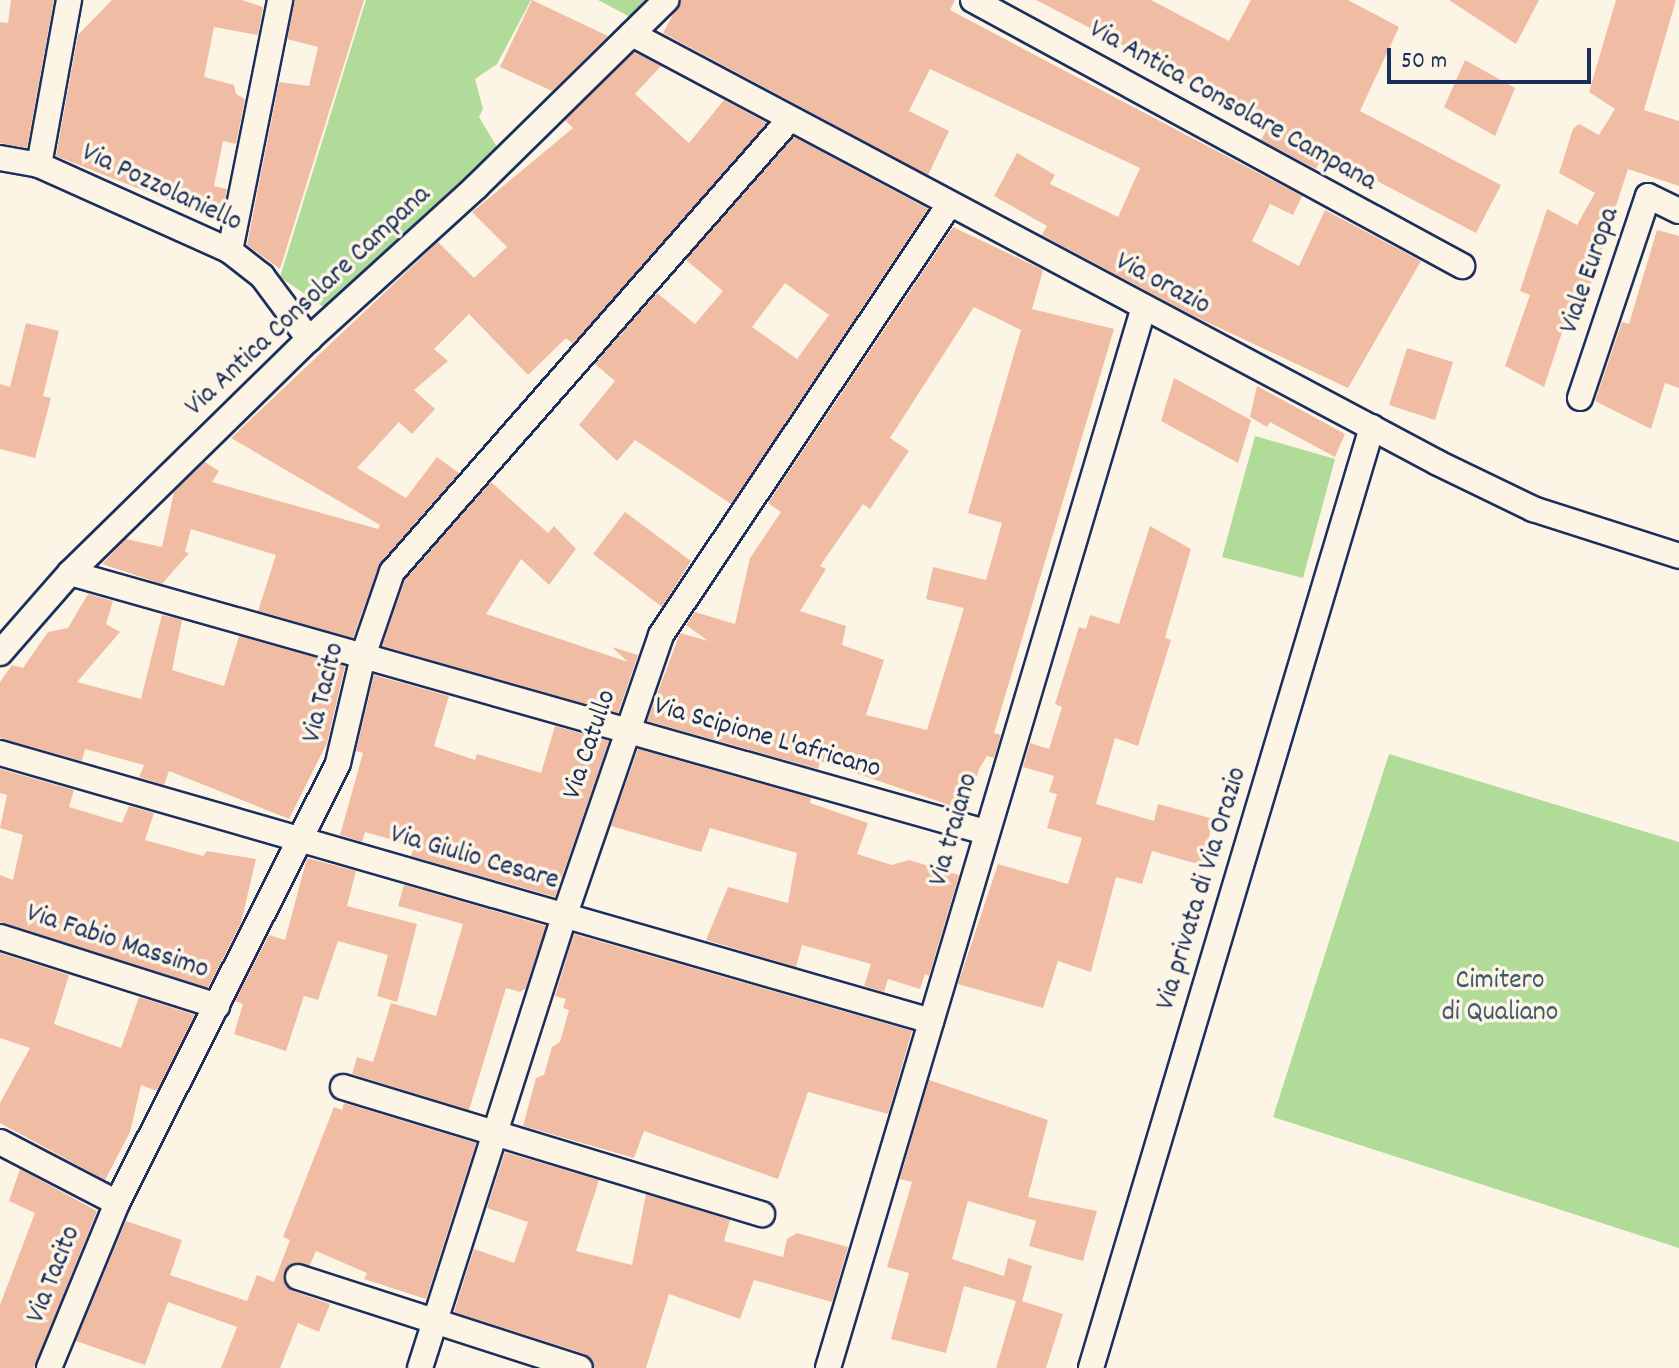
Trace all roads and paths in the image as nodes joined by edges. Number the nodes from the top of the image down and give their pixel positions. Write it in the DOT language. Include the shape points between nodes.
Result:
graph roads {
  1 [pos="69,0"];
  2 [pos="280,0"];
  3 [pos="666,0"];
  4 [pos="973,0"];
  5 [pos="632,34"];
  6 [pos="790,119"];
  7 [pos="0,158"];
  8 [pos="39,165"];
  9 [pos="949,205"];
  10 [pos="1679,211"];
  11 [pos="230,251"];
  12 [pos="1462,266"];
  13 [pos="1143,310"];
  14 [pos="309,339"];
  15 [pos="1580,398"];
  16 [pos="1372,427"];
  17 [pos="1679,556"];
  18 [pos="70,573"];
  19 [pos="0,653"];
  20 [pos="363,656"];
  21 [pos="628,731"];
  22 [pos="0,753"];
  23 [pos="985,832"];
  24 [pos="299,840"];
  25 [pos="564,917"];
  26 [pos="0,937"];
  27 [pos="217,1006"];
  28 [pos="931,1021"];
  29 [pos="343,1087"];
  30 [pos="495,1135"];
  31 [pos="0,1142"];
  32 [pos="117,1203"];
  33 [pos="762,1214"];
  34 [pos="298,1277"];
  35 [pos="436,1321"];
  36 [pos="50,1368"];
  37 [pos="420,1368"];
  38 [pos="580,1368"];
  39 [pos="828,1368"];
  40 [pos="1091,1368"];
  1 -- 8 [label="street"];
  2 -- 11 [label="street"];
  3 -- 5 [label="street, Via Antica Consolare Campana"];
  4 -- 12 [label="street, Via Antica Consolare Campana"];
  5 -- 6 [label="street, Via orazio"];
  5 -- 14 [label="street, Via Antica Consolare Campana" via="476,187"];
  6 -- 9 [label="street, Via orazio"];
  6 -- 20 [label="street, Via Tacito" via="392,572"];
  7 -- 8 [label="street, Via Pozzolaniello"];
  8 -- 11 [label="street, Via Pozzolaniello"];
  9 -- 13 [label="street, Via orazio"];
  9 -- 21 [label="street, Via Catullo" via="661,635"];
  10 -- 15 [label="street, Viale Europa" via="1648,196"];
  11 -- 14 [label="street, Via Pozzolaniello" via="262,276"];
  13 -- 16 [label="street, Via orazio"];
  13 -- 23 [label="street, Via traiano"];
  14 -- 18 [label="street, Via Antica Consolare Campana"];
  16 -- 17 [label="street, Via orazio" via="1533,509"];
  16 -- 40 [label="street, Via privata di Via Orazio"];
  18 -- 19 [label="street, Via Antica Consolare Campana"];
  18 -- 20 [label="street, Via Scipione L'africano"];
  20 -- 21 [label="street, Via Scipione L'africano"];
  20 -- 24 [label="street, Via Tacito" via="338,763"];
  21 -- 23 [label="street, Via Scipione L'africano"];
  21 -- 25 [label="street, Via Catullo"];
  22 -- 24 [label="street, Via Giulio Cesare"];
  23 -- 28 [label="street, Via traiano"];
  24 -- 25 [label="street, Via Giulio Cesare"];
  24 -- 27 [label="street, Via Tacito"];
  25 -- 28 [label="street, Via Giulio Cesare"];
  25 -- 30 [label="street, Via Catullo"];
  26 -- 27 [label="street, Via Fabio Massimo"];
  27 -- 32 [label="street, Via Tacito"];
  28 -- 39 [label="street, Via traiano"];
  29 -- 30 [label="street"];
  30 -- 33 [label="street"];
  30 -- 35 [label="street, Via Catullo"];
  31 -- 32 [label="street"];
  32 -- 36 [label="street, Via Tacito"];
  34 -- 35 [label="street"];
  35 -- 37 [label="street, Via Catullo"];
  35 -- 38 [label="street"];
}
